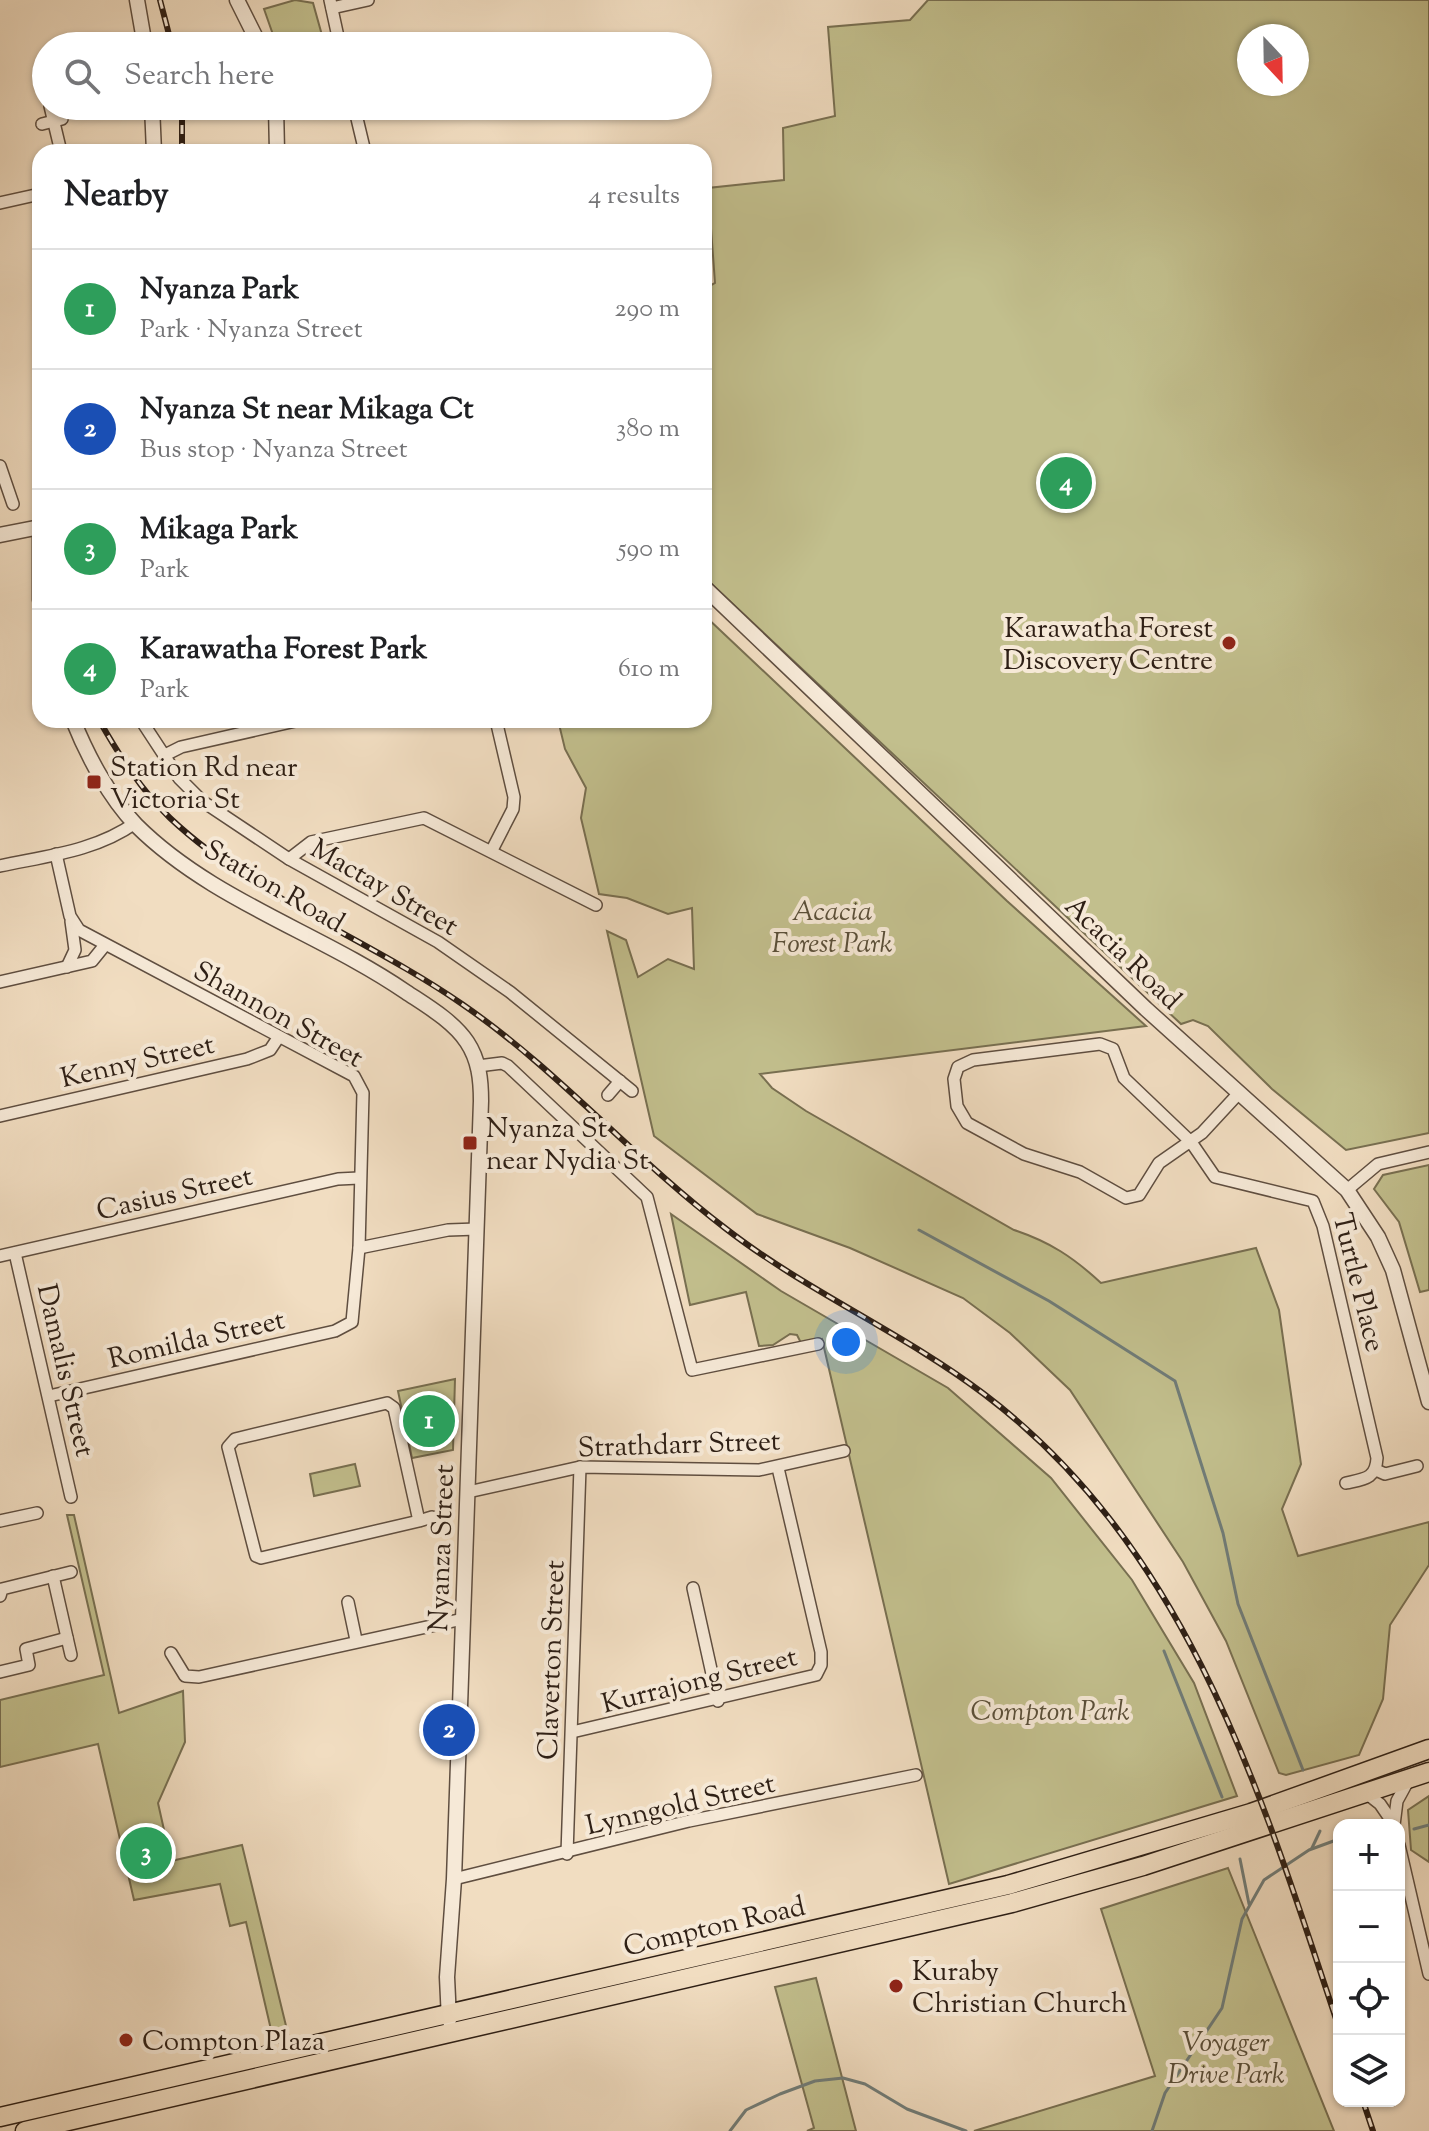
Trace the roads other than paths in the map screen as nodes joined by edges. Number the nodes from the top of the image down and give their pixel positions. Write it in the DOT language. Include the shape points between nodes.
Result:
graph roads {
  1 [pos="137,0"];
  2 [pos="237,0"];
  3 [pos="368,0"];
  4 [pos="331,4"];
  5 [pos="143,32"];
  6 [pos="253,32"];
  7 [pos="337,32"];
  8 [pos="53,120"];
  9 [pos="153,120"];
  10 [pos="276,120"];
  11 [pos="357,120"];
  12 [pos="59,144"];
  13 [pos="154,144"];
  14 [pos="277,144"];
  15 [pos="363,144"];
  16 [pos="32,196"];
  17 [pos="0,203"];
  18 [pos="0,466"];
  19 [pos="13,504"];
  20 [pos="32,528"];
  21 [pos="0,535"];
  22 [pos="712,595"];
  23 [pos="77,728"];
  24 [pos="146,728"];
  25 [pos="265,728"];
  26 [pos="498,728"];
  27 [pos="165,755"];
  28 [pos="135,823"];
  29 [pos="492,850"];
  30 [pos="56,854"];
  31 [pos="289,859"];
  32 [pos="0,866"];
  33 [pos="596,905"];
  34 [pos="70,916"];
  35 [pos="100,942"];
  36 [pos="128,958"];
  37 [pos="91,962"];
  38 [pos="68,966"];
  39 [pos="0,982"];
  40 [pos="278,1038"];
  41 [pos="478,1066"];
  42 [pos="620,1081"];
  43 [pos="632,1091"];
  44 [pos="1239,1093"];
  45 [pos="608,1095"];
  46 [pos="0,1116"];
  47 [pos="1191,1142"];
  48 [pos="1429,1152"];
  49 [pos="359,1178"];
  50 [pos="1347,1190"];
  51 [pos="477,1229"];
  52 [pos="359,1248"];
  53 [pos="15,1253"];
  54 [pos="0,1256"];
  55 [pos="352,1322"];
  56 [pos="818,1344"];
  57 [pos="49,1396"];
  58 [pos="1429,1402"];
  59 [pos="844,1451"];
  60 [pos="1417,1466"];
  61 [pos="580,1467"];
  62 [pos="778,1468"];
  63 [pos="1376,1470"];
  64 [pos="1346,1483"];
  65 [pos="468,1492"];
  66 [pos="71,1497"];
  67 [pos="37,1513"];
  68 [pos="425,1519"];
  69 [pos="0,1521"];
  70 [pos="71,1572"];
  71 [pos="53,1576"];
  72 [pos="693,1588"];
  73 [pos="0,1596"];
  74 [pos="348,1602"];
  75 [pos="463,1619"];
  76 [pos="67,1638"];
  77 [pos="356,1640"];
  78 [pos="171,1653"];
  79 [pos="71,1655"];
  80 [pos="0,1672"];
  81 [pos="718,1701"];
  82 [pos="572,1732"];
  83 [pos="1429,1749"];
  84 [pos="1429,1772"];
  85 [pos="916,1775"];
  86 [pos="1409,1779"];
  87 [pos="1366,1793"];
  88 [pos="1390,1819"];
  89 [pos="1395,1819"];
  90 [pos="567,1854"];
  91 [pos="1072,1867"];
  92 [pos="1405,1871"];
  93 [pos="1106,1877"];
  94 [pos="454,1879"];
  95 [pos="1429,1974"];
  96 [pos="449,2024"];
  97 [pos="0,2117"];
  98 [pos="25,2131"];
  1 -- 5 [label="street"];
  2 -- 6 [label="street"];
  3 -- 4 [label="street"];
  4 -- 7 [label="street"];
  8 -- 12 [label="street"];
  9 -- 13 [label="street"];
  10 -- 14 [label="street"];
  11 -- 15 [label="street"];
  16 -- 17 [label="street"];
  18 -- 19 [label="street"];
  20 -- 21 [label="street"];
  22 -- 44 [label="street, Acacia Road"];
  23 -- 28 [label="street, Station Road"];
  24 -- 27 [label="street, Mactay Street"];
  25 -- 27 [label="street"];
  26 -- 29 [label="street" via="514,797"];
  27 -- 31 [label="street, Mactay Street" via="202,801"];
  28 -- 30 [label="street" via="113,838"];
  28 -- 41 [label="street, Station Road" via="203,876 431,1009 466,1040"];
  29 -- 31 [label="street" via="424,818 311,842"];
  29 -- 33 [label="street"];
  30 -- 32 [label="street"];
  30 -- 34 [label="street"];
  31 -- 42 [label="street, Mactay Street" via="438,942"];
  34 -- 35 [label="street, Shannon Street" via="79,930"];
  34 -- 38 [label="street" via="75,948"];
  35 -- 36 [label="street, Shannon Street"];
  35 -- 37 [label="street"];
  35 -- 38 [label="street"];
  36 -- 37 [label="street"];
  36 -- 40 [label="street, Shannon Street"];
  37 -- 38 [label="street"];
  38 -- 39 [label="street"];
  40 -- 46 [label="street, Kenny Street" via="270,1050 247,1059"];
  40 -- 49 [label="street, Shannon Street" via="361,1083"];
  41 -- 51 [label="street, Nyanza Street"];
  41 -- 56 [label="street" via="508,1066 647,1197 692,1370"];
  42 -- 43 [label="street, Mactay Street"];
  42 -- 45 [label="street"];
  44 -- 47 [label="street"];
  44 -- 50 [label="street, Acacia Road"];
  47 -- 47 [label="street" via="1124,1078 1113,1049 1100,1044 973,1060 958,1067 954,1079 959,1115 967,1123 1126,1198 1139,1195 1159,1163"];
  47 -- 63 [label="street, Turtle Place" via="1215,1177 1306,1197 1317,1205"];
  48 -- 50 [label="street" via="1378,1164"];
  49 -- 52 [label="street, Shannon Street"];
  49 -- 53 [label="street, Casius Street"];
  50 -- 58 [label="street, Acacia Road" via="1393,1270"];
  51 -- 52 [label="street"];
  51 -- 65 [label="street, Nyanza Street"];
  52 -- 55 [label="street, Shannon Street"];
  53 -- 54 [label="street, Casius Street"];
  53 -- 57 [label="street, Damalis Street"];
  55 -- 57 [label="street, Romilda Street" via="335,1331"];
  57 -- 66 [label="street, Damalis Street"];
  59 -- 62 [label="street, Strathdarr Street"];
  60 -- 63 [label="street" via="1385,1474"];
  61 -- 62 [label="street, Strathdarr Street"];
  61 -- 65 [label="street, Strathdarr Street"];
  61 -- 82 [label="street, Claverton Street"];
  62 -- 81 [label="street, Kurrajong Street" via="821,1665 816,1675 803,1680"];
  63 -- 64 [label="street" via="1369,1478"];
  65 -- 75 [label="street, Nyanza Street"];
  67 -- 69 [label="street"];
  68 -- 68 [label="street" via="256,1556 228,1447 235,1439 387,1403 394,1408"];
  70 -- 71 [label="street"];
  71 -- 73 [label="street" via="2,1589"];
  71 -- 76 [label="street"];
  72 -- 81 [label="street"];
  74 -- 77 [label="street"];
  75 -- 77 [label="street"];
  75 -- 94 [label="street, Nyanza Street"];
  76 -- 79 [label="street"];
  76 -- 80 [label="street" via="26,1649 29,1665"];
  77 -- 78 [label="street" via="199,1677 185,1676"];
  81 -- 82 [label="street, Kurrajong Street"];
  82 -- 90 [label="street, Claverton Street"];
  83 -- 91 [label="main road, Compton Road" via="1284,1803"];
  84 -- 86 [label="main road, Compton Road"];
  85 -- 90 [label="street, Lynngold Street" via="689,1821"];
  86 -- 87 [label="main road, Compton Road"];
  86 -- 89 [label="street"];
  87 -- 88 [label="street"];
  87 -- 93 [label="main road, Compton Road"];
  90 -- 94 [label="street, Lynngold Street"];
  91 -- 93 [label="main road" via="1101,1868"];
  91 -- 96 [label="main road, Compton Road"];
  92 -- 95 [label="street"];
  93 -- 96 [label="main road, Compton Road" via="927,1924"];
  94 -- 96 [label="street, Nyanza Street"];
  96 -- 97 [label="main road, Compton Road"];
  96 -- 98 [label="main road, Compton Road"];
}
